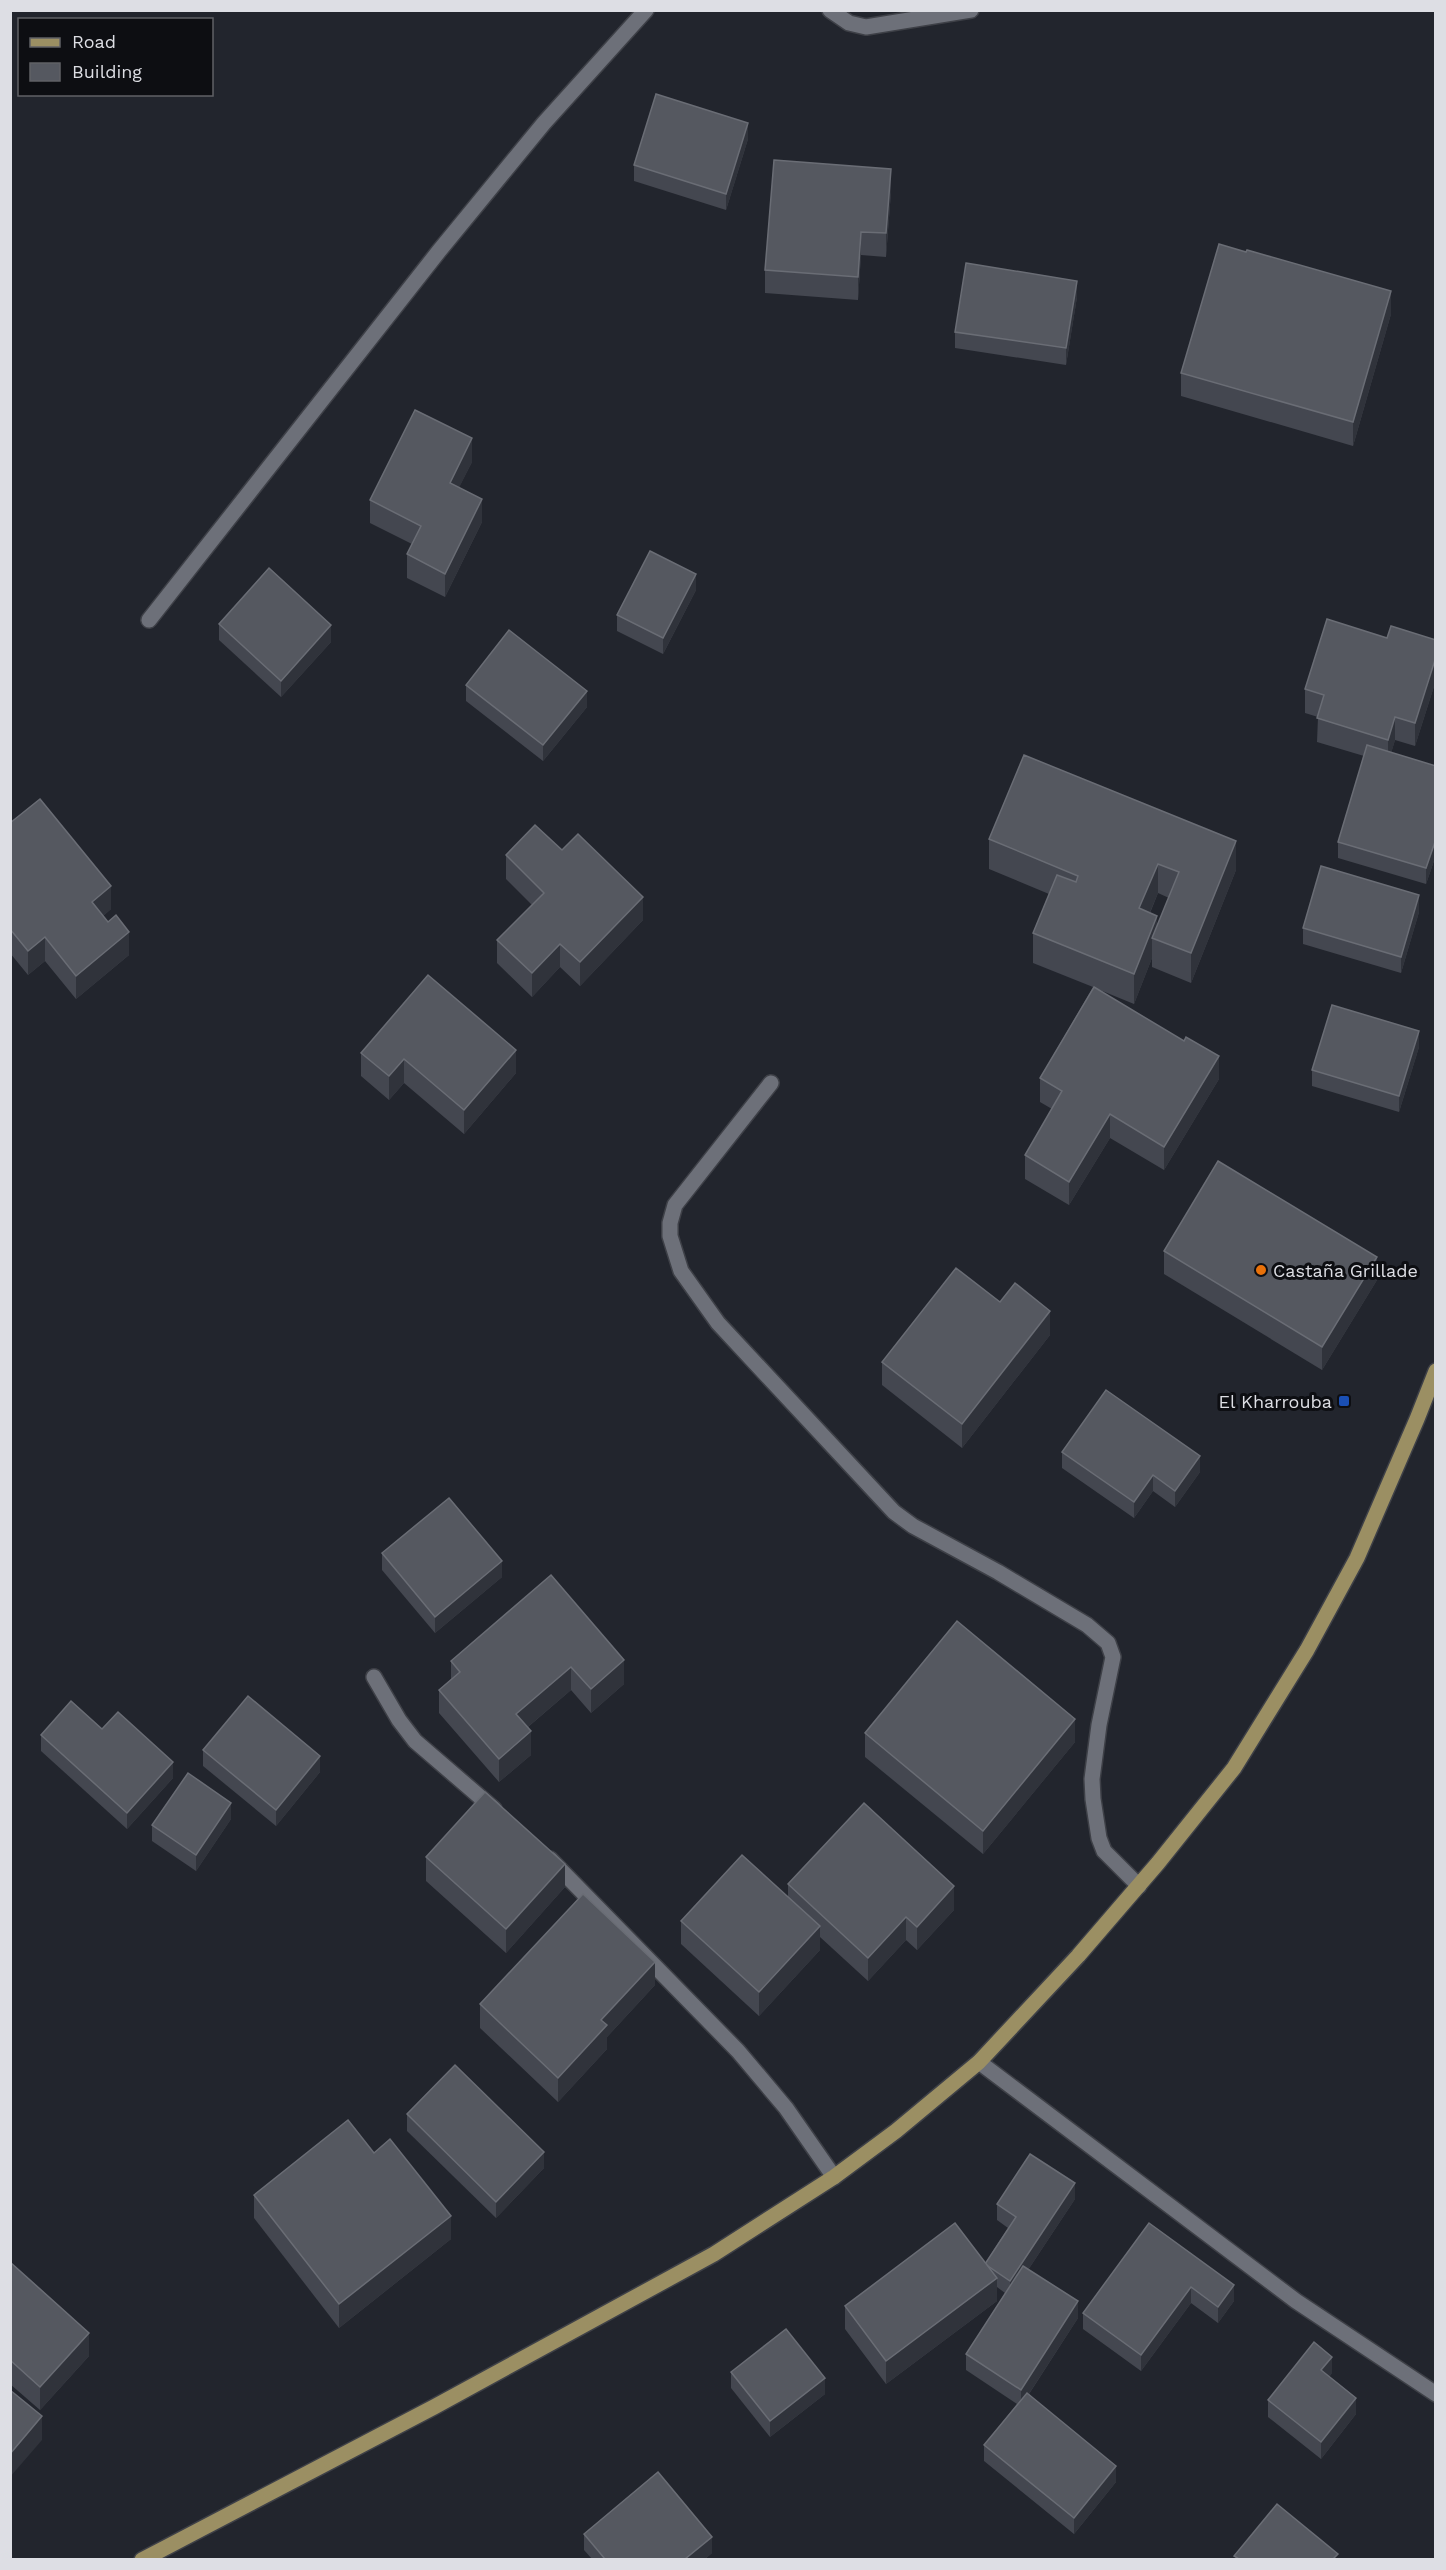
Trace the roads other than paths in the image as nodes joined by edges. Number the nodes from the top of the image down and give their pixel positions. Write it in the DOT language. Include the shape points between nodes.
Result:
graph roads {
  1 [pos="646,10"];
  2 [pos="830,10"];
  3 [pos="971,10"];
  4 [pos="149,620"];
  5 [pos="771,1083"];
  6 [pos="1436,1371"];
  7 [pos="374,1677"];
  8 [pos="502,1815"];
  9 [pos="537,1847"];
  10 [pos="1139,1886"];
  11 [pos="979,2062"];
  12 [pos="834,2177"];
  13 [pos="1436,2394"];
  14 [pos="142,2559"];
  1 -- 4 [label="street" via="544,123 439,251"];
  2 -- 3 [label="street" via="849,23 866,27"];
  5 -- 10 [label="street" via="675,1205 670,1236 681,1271 718,1323 894,1512 1087,1625 1108,1643 1113,1657 1098,1725 1093,1799 1104,1851"];
  6 -- 10 [label="main road" via="1357,1558 1307,1650 1234,1768"];
  7 -- 8 [label="street" via="415,1741"];
  9 -- 12 [label="street" via="738,2051"];
  10 -- 11 [label="main road"];
  11 -- 12 [label="main road"];
  11 -- 13 [label="street" via="1296,2301"];
  12 -- 14 [label="main road" via="714,2254 434,2407"];
}
